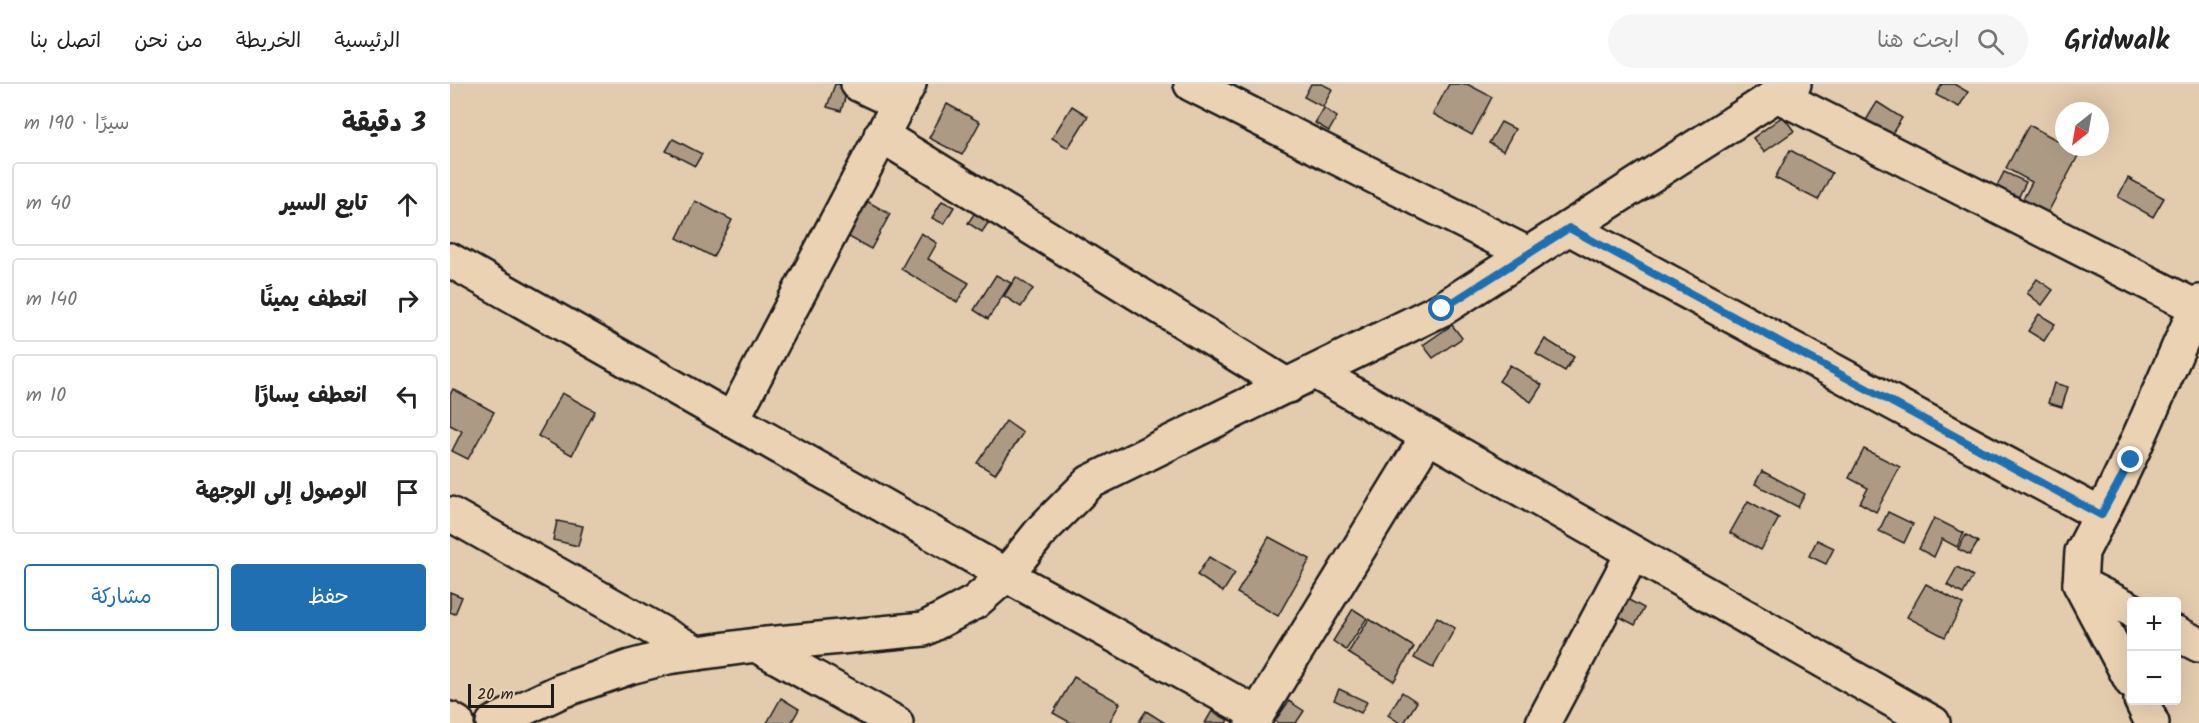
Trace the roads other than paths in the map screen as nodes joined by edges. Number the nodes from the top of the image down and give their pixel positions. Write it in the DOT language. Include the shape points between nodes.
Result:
graph roads {
  1 [pos="858,84"];
  2 [pos="1191,84"];
  3 [pos="1785,89"];
  4 [pos="904,94"];
  5 [pos="881,135"];
  6 [pos="1569,228"];
  7 [pos="1528,254"];
  8 [pos="450,260"];
  9 [pos="2198,304"];
  10 [pos="1302,379"];
  11 [pos="732,420"];
  12 [pos="1428,436"];
  13 [pos="450,514"];
  14 [pos="2101,515"];
  15 [pos="1633,553"];
  16 [pos="1005,575"];
  17 [pos="2080,584"];
  18 [pos="2127,608"];
  19 [pos="2181,636"];
  20 [pos="756,645"];
  21 [pos="2199,645"];
  22 [pos="697,653"];
  23 [pos="2127,673"];
  24 [pos="2143,705"];
  25 [pos="1255,718"];
  26 [pos="450,719"];
  27 [pos="457,723"];
  28 [pos="493,723"];
  29 [pos="896,723"];
  30 [pos="1543,723"];
  31 [pos="1933,723"];
  32 [pos="2152,723"];
  1 -- 4 [label="street"];
  2 -- 7 [label="street"];
  3 -- 6 [label="street"];
  3 -- 9 [label="street"];
  4 -- 5 [label="street"];
  5 -- 10 [label="street"];
  5 -- 11 [label="street"];
  6 -- 7 [label="street"];
  6 -- 14 [label="street"];
  7 -- 10 [label="street" via="1442,309"];
  8 -- 11 [label="street"];
  9 -- 14 [label="street" via="2131,460"];
  10 -- 12 [label="street"];
  10 -- 16 [label="street" via="1090,482"];
  11 -- 16 [label="street"];
  12 -- 15 [label="street"];
  12 -- 25 [label="street"];
  13 -- 22 [label="street"];
  14 -- 17 [label="street" via="2082,552"];
  15 -- 30 [label="street"];
  15 -- 31 [label="street"];
  16 -- 20 [label="street" via="975,602 924,629"];
  16 -- 25 [label="street"];
  17 -- 18 [label="street"];
  17 -- 23 [label="street"];
  19 -- 21 [label="street"];
  20 -- 22 [label="street"];
  20 -- 29 [label="street"];
  22 -- 28 [label="street" via="630,666 561,691"];
  24 -- 32 [label="street"];
  26 -- 27 [label="street"];
}
